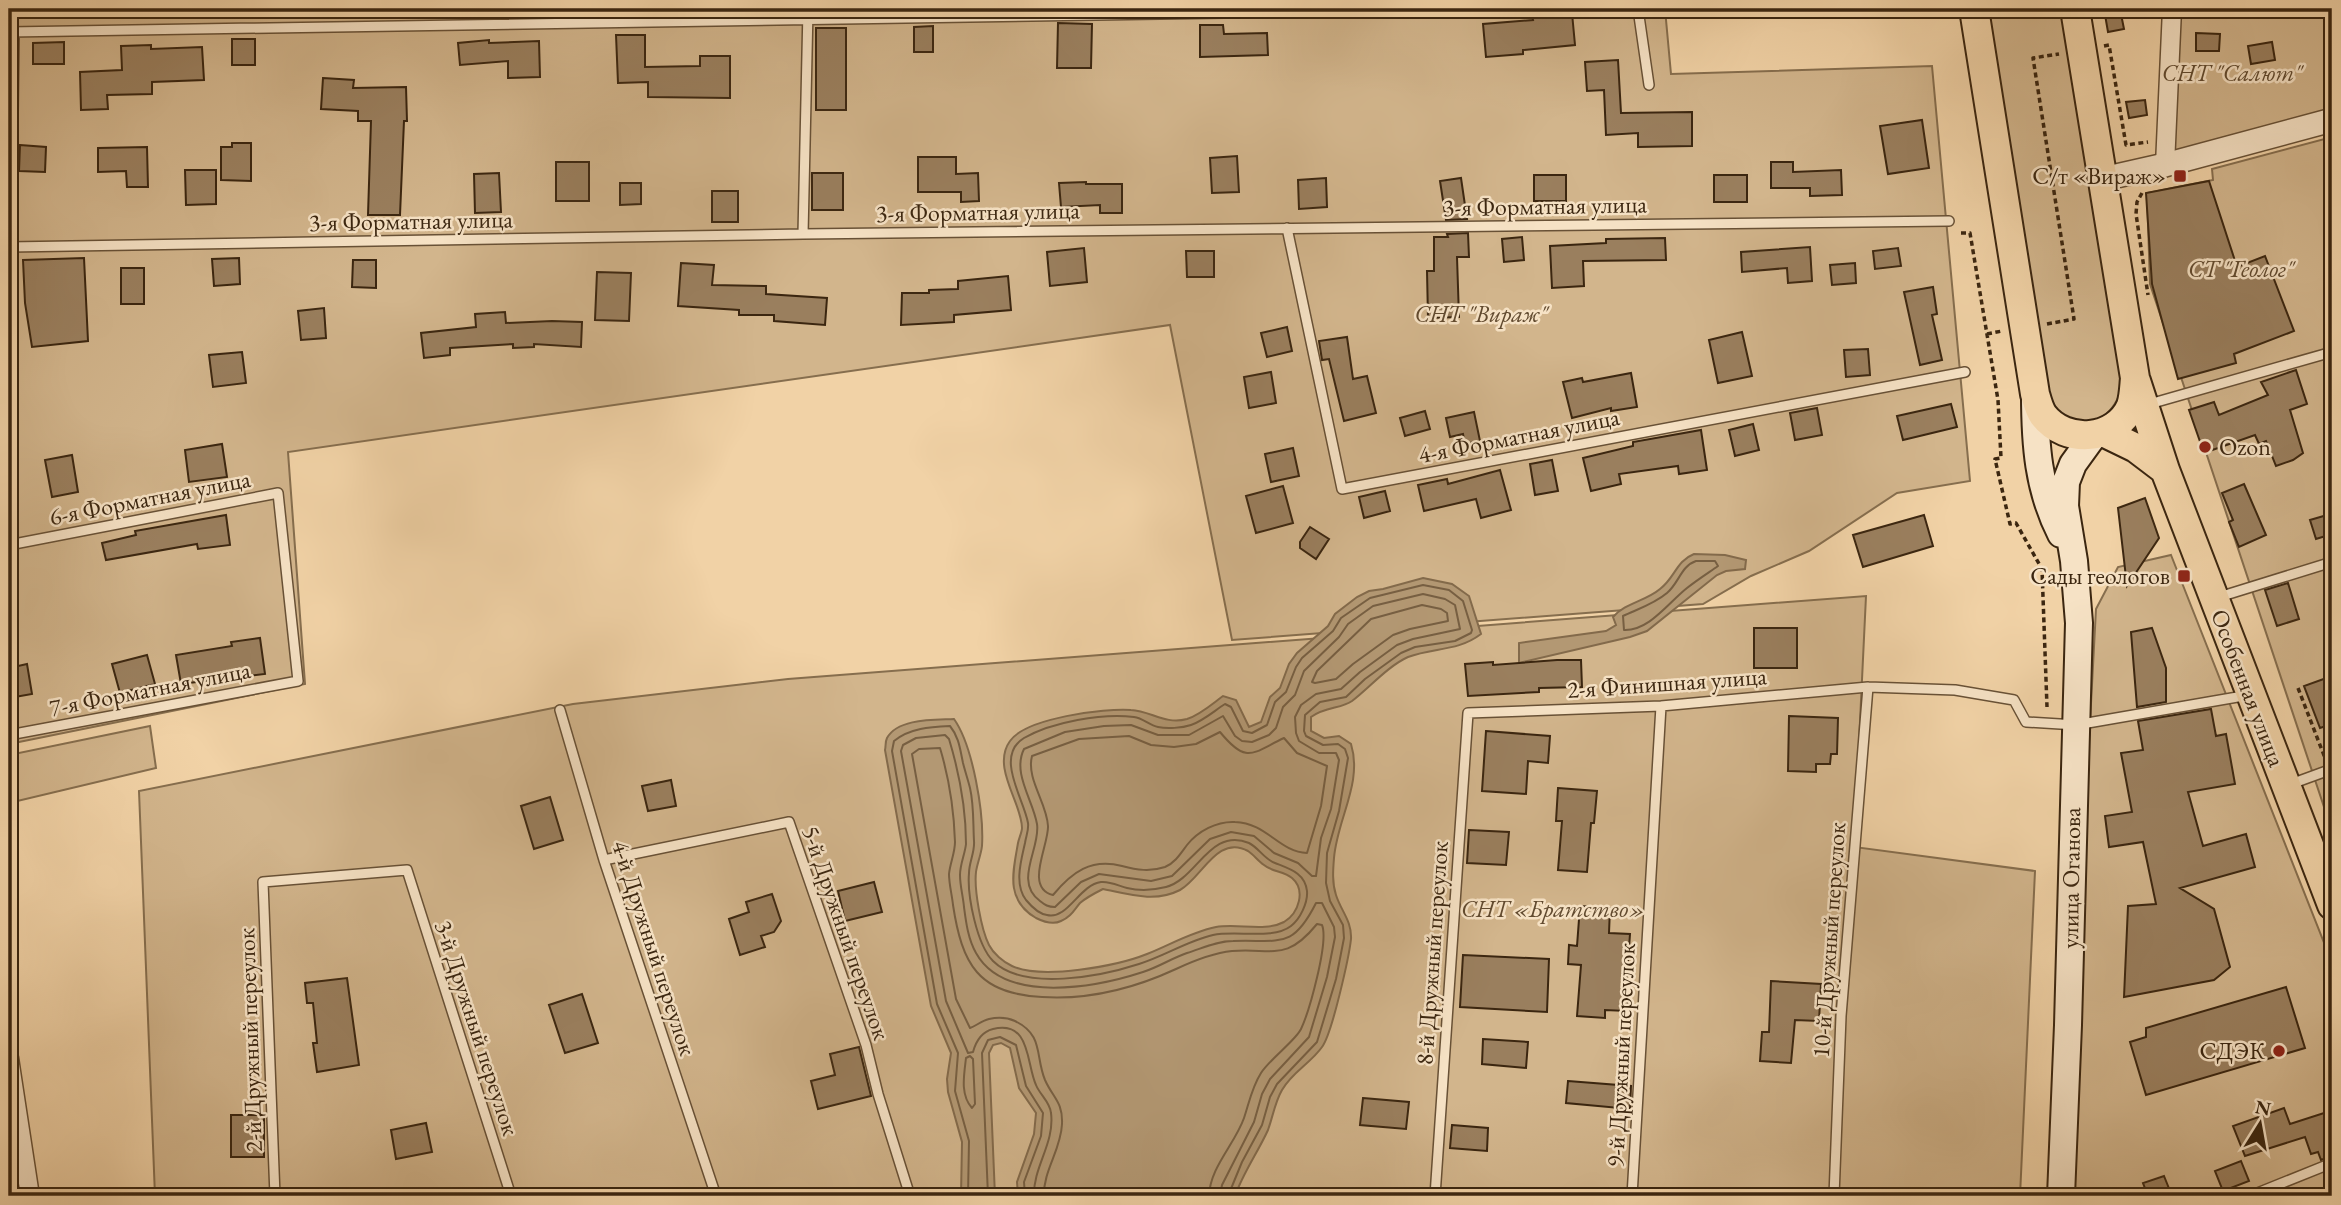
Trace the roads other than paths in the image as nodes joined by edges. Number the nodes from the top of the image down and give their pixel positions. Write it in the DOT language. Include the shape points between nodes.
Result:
graph roads {
  1 [pos="807,9"];
  2 [pos="1473,9"];
  3 [pos="1638,9"];
  4 [pos="1973,9"];
  5 [pos="2076,9"];
  6 [pos="2172,9"];
  7 [pos="808,20"];
  8 [pos="11,32"];
  9 [pos="1649,85"];
  10 [pos="2332,120"];
  11 [pos="2165,165"];
  12 [pos="2103,179"];
  13 [pos="1949,220"];
  14 [pos="1287,228"];
  15 [pos="803,234"];
  16 [pos="10,247"];
  17 [pos="2332,352"];
  18 [pos="1965,372"];
  19 [pos="2135,379"];
  20 [pos="2035,394"];
  21 [pos="9,402"];
  22 [pos="2144,405"];
  23 [pos="2098,434"];
  24 [pos="9,435"];
  25 [pos="2165,470"];
  26 [pos="9,545"];
  27 [pos="2074,561"];
  28 [pos="2332,562"];
  29 [pos="2214,598"];
  30 [pos="298,681"];
  31 [pos="1868,687"];
  32 [pos="2251,695"];
  33 [pos="1661,706"];
  34 [pos="559,710"];
  35 [pos="1468,713"];
  36 [pos="2076,725"];
  37 [pos="9,735"];
  38 [pos="2332,769"];
  39 [pos="2286,785"];
  40 [pos="604,860"];
  41 [pos="407,870"];
  42 [pos="2332,905"];
  43 [pos="9,1058"];
  44 [pos="2332,1163"];
  45 [pos="30,1196"];
  46 [pos="275,1196"];
  47 [pos="511,1196"];
  48 [pos="716,1196"];
  49 [pos="909,1196"];
  50 [pos="1435,1196"];
  51 [pos="1632,1196"];
  52 [pos="1834,1196"];
  53 [pos="2061,1196"];
  54 [pos="2250,1196"];
  1 -- 7 [label="lane"];
  2 -- 7 [label="lane"];
  3 -- 9 [label="lane"];
  4 -- 20 [label="main road"];
  5 -- 12 [label="main road"];
  6 -- 11 [label="street"];
  7 -- 8 [label="lane"];
  7 -- 15 [label="lane"];
  8 -- 16 [label="lane"];
  10 -- 11 [label="street"];
  11 -- 12 [label="street"];
  12 -- 19 [label="main road"];
  13 -- 14 [label="lane, 3-я Форматная улица"];
  14 -- 15 [label="lane, 3-я Форматная улица"];
  14 -- 18 [label="lane, 4-я Форматная улица" via="1342,489"];
  15 -- 16 [label="lane, 3-я Форматная улица"];
  16 -- 21 [label="lane"];
  17 -- 22 [label="lane"];
  19 -- 22 [label="main road, Особенная улица"];
  19 -- 23 [label="main road" via="2131,406 2117,424"];
  20 -- 23 [label="main road" via="2043,415 2056,427 2073,434"];
  20 -- 27 [label="main road, улица Оганова" via="2035,443 2048,508"];
  21 -- 24 [label="lane"];
  22 -- 25 [label="main road, Особенная улица"];
  23 -- 25 [label="main road" via="2136,448"];
  23 -- 27 [label="main road, улица Оганова" via="2073,464 2066,482"];
  25 -- 29 [label="main road, Особенная улица"];
  26 -- 30 [label="lane, 6-я Форматная улица" via="278,493"];
  27 -- 36 [label="main road, улица Оганова" via="2079,624"];
  28 -- 29 [label="lane"];
  29 -- 32 [label="main road, Особенная улица"];
  30 -- 37 [label="lane, 7-я Форматная улица"];
  31 -- 33 [label="lane, 2-я Финишная улица"];
  31 -- 36 [label="lane, 2-я Финишная улица" via="1955,690 2014,700 2026,722"];
  31 -- 52 [label="lane, 10-й Дружный переулок" via="1840,1016"];
  32 -- 36 [label="lane"];
  32 -- 39 [label="main road, Особенная улица"];
  33 -- 35 [label="lane, 2-я Финишная улица"];
  33 -- 51 [label="lane, 9-й Дружный переулок"];
  34 -- 40 [label="lane, 4-й Дружный переулок"];
  35 -- 50 [label="lane, 8-й Дружный переулок"];
  36 -- 53 [label="main road, улица Оганова"];
  38 -- 39 [label="lane"];
  39 -- 42 [label="main road, Особенная улица"];
  40 -- 48 [label="lane, 4-й Дружный переулок"];
  40 -- 49 [label="lane, 5-й Дружный переулок" via="789,822 866,1045"];
  41 -- 46 [label="lane, 2-й Дружный переулок" via="263,882"];
  41 -- 47 [label="lane, 3-й Дружный переулок"];
  43 -- 45 [label="street"];
  44 -- 54 [label="lane"];
}
